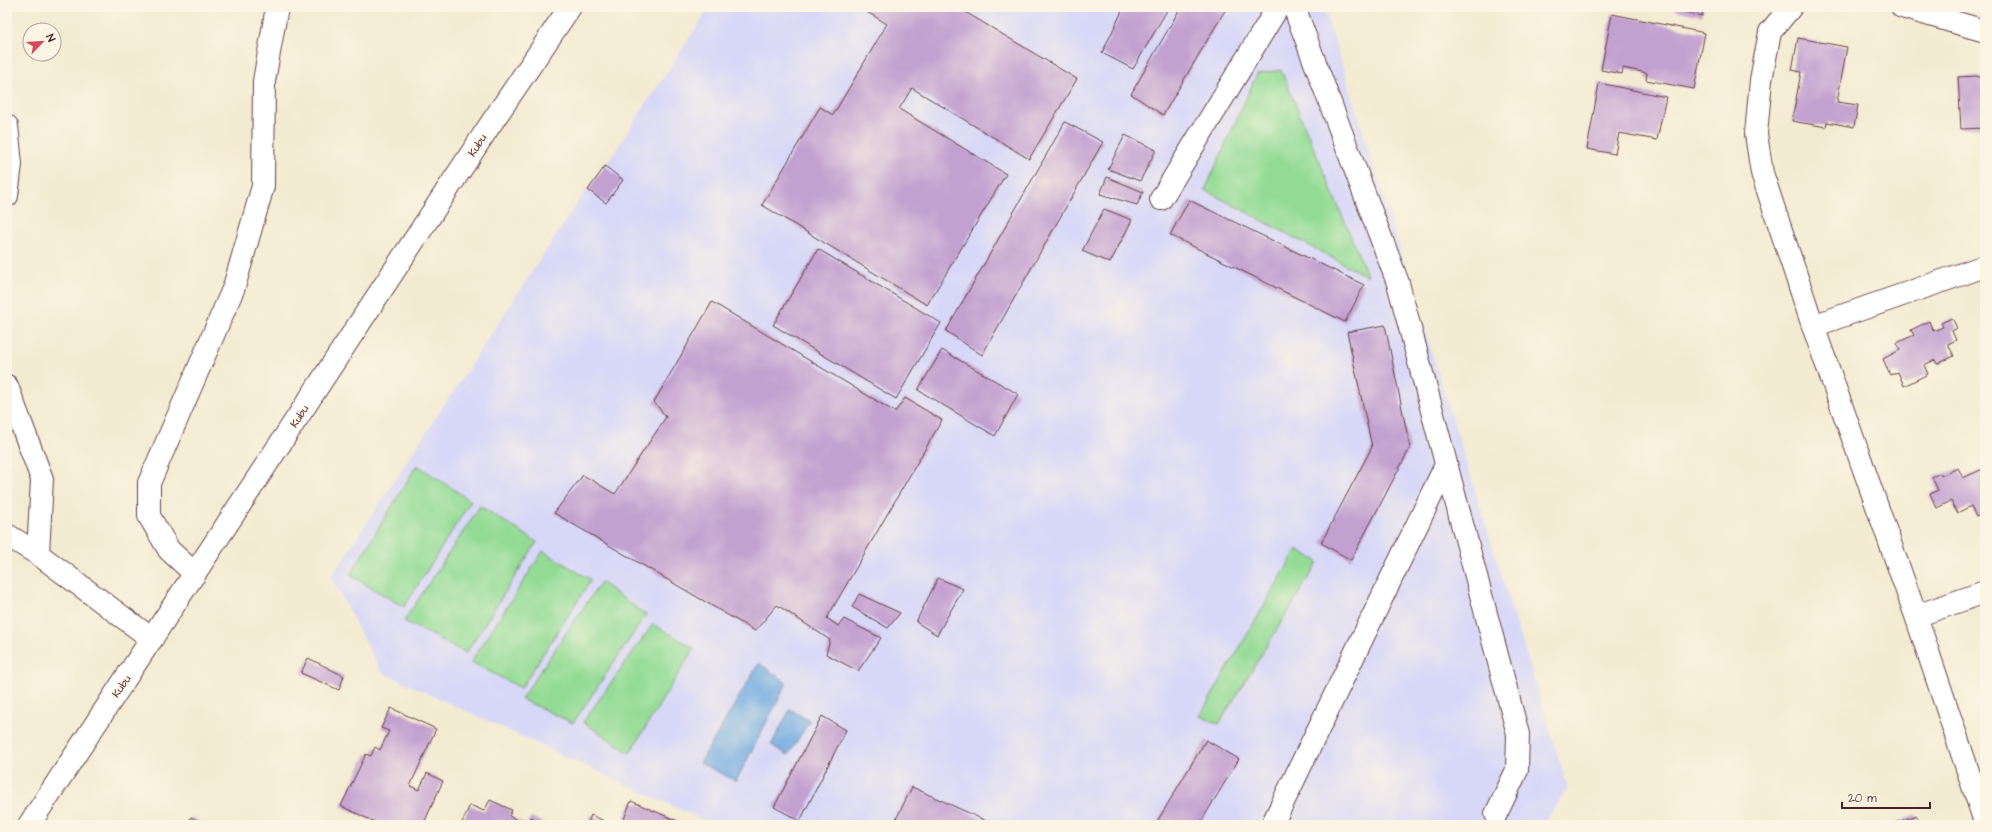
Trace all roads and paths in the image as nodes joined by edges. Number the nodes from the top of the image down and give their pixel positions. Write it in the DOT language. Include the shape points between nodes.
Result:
graph roads {
  1 [pos="277,7"];
  2 [pos="569,7"];
  3 [pos="1278,7"];
  4 [pos="1294,7"];
  5 [pos="1791,7"];
  6 [pos="1902,7"];
  7 [pos="1985,31"];
  8 [pos="7,126"];
  9 [pos="7,196"];
  10 [pos="1161,199"];
  11 [pos="1985,266"];
  12 [pos="1812,326"];
  13 [pos="7,386"];
  14 [pos="1446,465"];
  15 [pos="7,535"];
  16 [pos="38,554"];
  17 [pos="195,574"];
  18 [pos="1985,592"];
  19 [pos="1916,616"];
  20 [pos="152,639"];
  21 [pos="1496,814"];
  22 [pos="1985,822"];
  23 [pos="29,825"];
  24 [pos="1272,825"];
  1 -- 17 [label="street" via="264,81 263,186 234,287 149,483 148,516 169,550"];
  2 -- 17 [label="street, Kubu"];
  3 -- 10 [label="street"];
  4 -- 14 [label="street" via="1398,283"];
  5 -- 12 [label="street" via="1770,32 1761,80 1756,134 1762,173"];
  6 -- 7 [label="street"];
  8 -- 9 [label="street" via="11,164"];
  11 -- 12 [label="street"];
  12 -- 19 [label="street"];
  13 -- 16 [label="street" via="42,478"];
  14 -- 21 [label="street" via="1518,734 1517,770"];
  14 -- 24 [label="street"];
  15 -- 16 [label="street"];
  16 -- 20 [label="street"];
  17 -- 20 [label="street, Kubu"];
  18 -- 19 [label="street"];
  19 -- 22 [label="street"];
  20 -- 23 [label="street, Kubu"];
}
